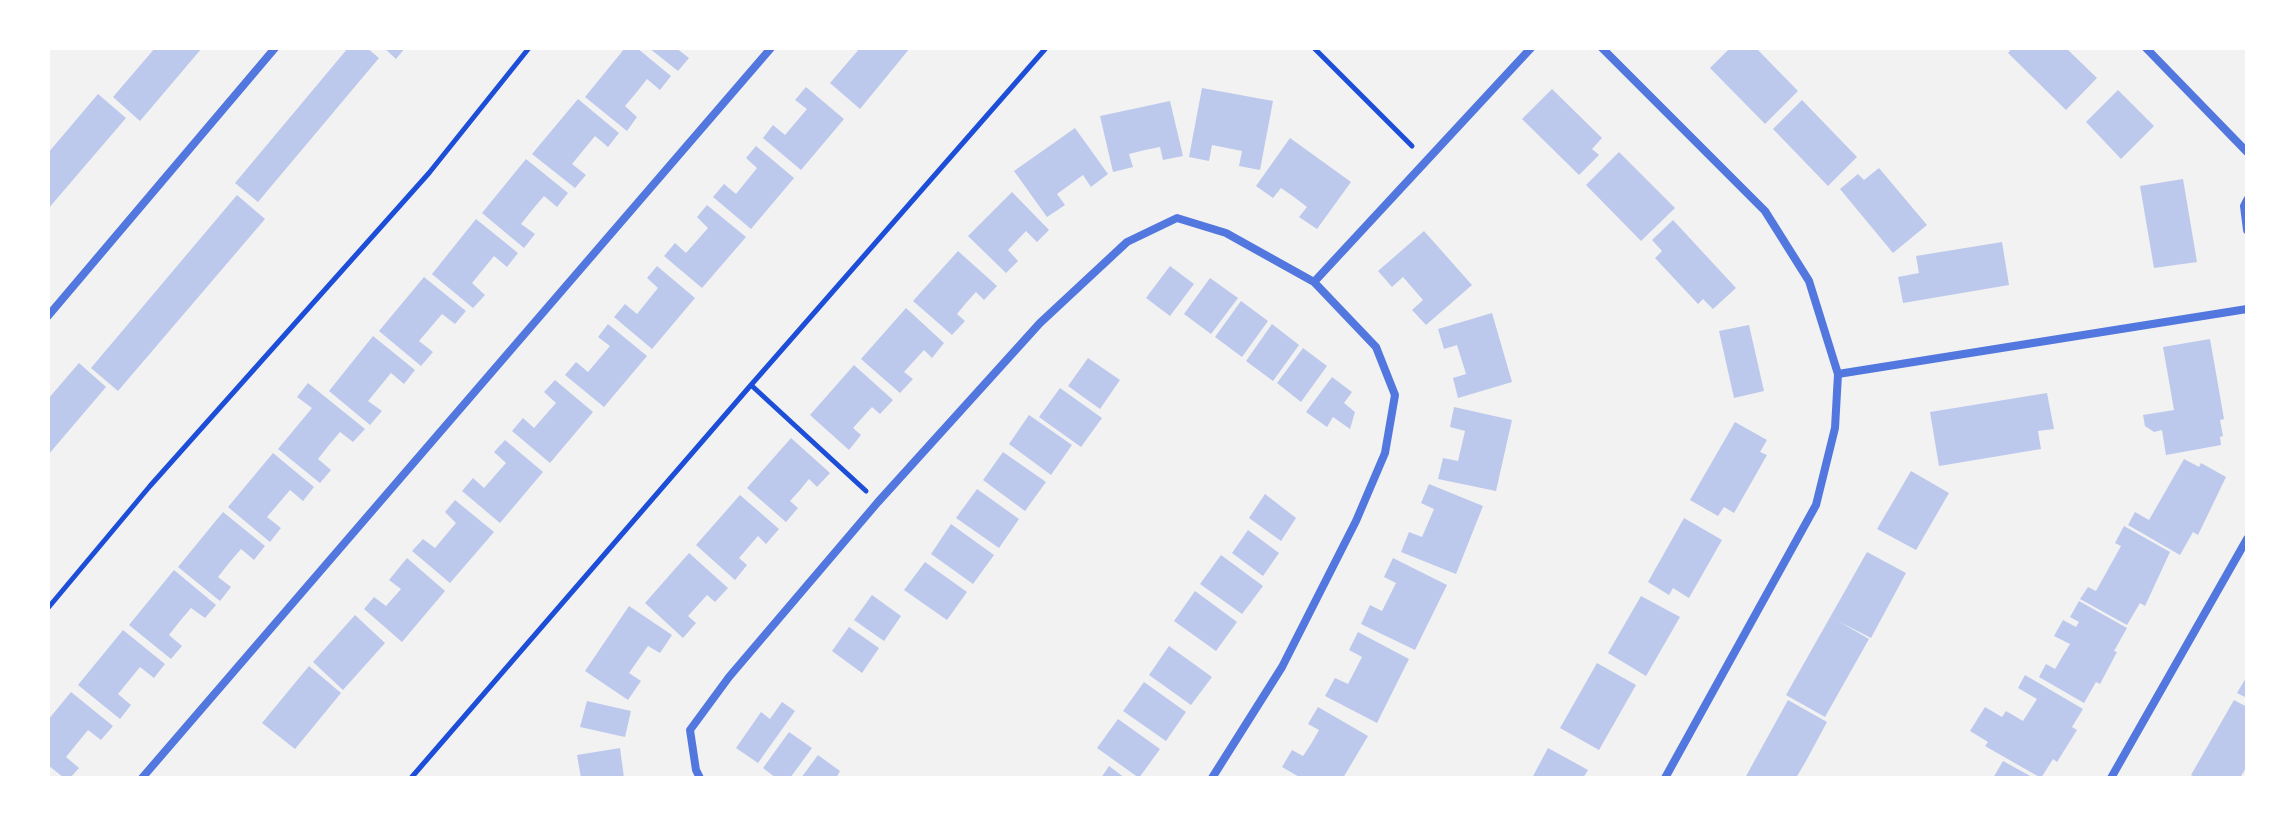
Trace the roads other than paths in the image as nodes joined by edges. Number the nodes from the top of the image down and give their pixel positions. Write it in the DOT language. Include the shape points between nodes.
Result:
graph roads {
  1 [pos="275,48"];
  2 [pos="771,48"];
  3 [pos="1531,48"];
  4 [pos="1602,48"];
  5 [pos="2146,48"];
  6 [pos="2247,152"];
  7 [pos="2247,200"];
  8 [pos="2247,230"];
  9 [pos="1314,282"];
  10 [pos="2247,309"];
  11 [pos="48,316"];
  12 [pos="1838,374"];
  13 [pos="2247,539"];
  14 [pos="142,778"];
  15 [pos="700,778"];
  16 [pos="1212,778"];
  17 [pos="1665,778"];
  18 [pos="2111,778"];
  1 -- 11 [label="street"];
  2 -- 14 [label="street"];
  3 -- 9 [label="street"];
  4 -- 12 [label="street" via="1765,211 1809,281"];
  5 -- 6 [label="street"];
  7 -- 8 [label="street"];
  9 -- 15 [label="street" via="1226,233 1177,218 1127,242 1040,323 729,677 690,730"];
  9 -- 16 [label="street" via="1376,347 1395,395 1385,453 1282,667"];
  10 -- 12 [label="street"];
  12 -- 17 [label="street" via="1835,428 1816,505"];
  13 -- 18 [label="street"];
}
